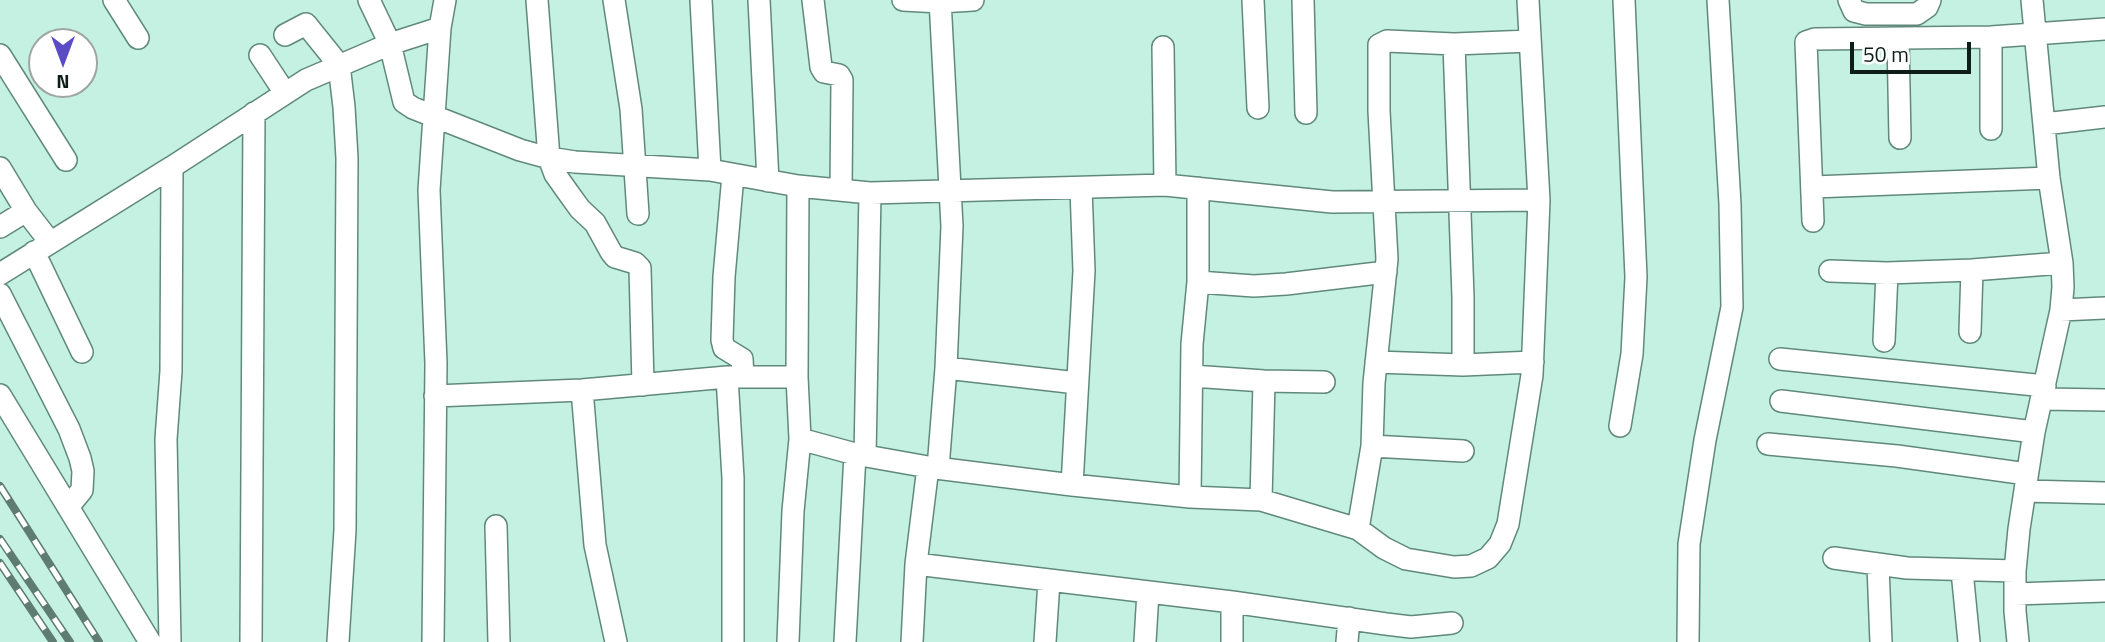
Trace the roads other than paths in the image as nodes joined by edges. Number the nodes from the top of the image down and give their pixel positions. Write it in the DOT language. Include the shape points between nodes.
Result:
graph roads {
  1 [pos="114,0"];
  2 [pos="369,0"];
  3 [pos="445,0"];
  4 [pos="537,0"];
  5 [pos="614,0"];
  6 [pos="701,0"];
  7 [pos="759,0"];
  8 [pos="813,0"];
  9 [pos="903,0"];
  10 [pos="972,0"];
  11 [pos="1253,0"];
  12 [pos="1303,0"];
  13 [pos="1528,0"];
  14 [pos="1624,0"];
  15 [pos="1718,0"];
  16 [pos="1849,0"];
  17 [pos="1930,0"];
  18 [pos="2032,0"];
  19 [pos="940,1"];
  20 [pos="440,29"];
  21 [pos="2105,29"];
  22 [pos="2035,34"];
  23 [pos="285,35"];
  24 [pos="1991,37"];
  25 [pos="138,38"];
  26 [pos="1898,39"];
  27 [pos="1530,41"];
  28 [pos="390,44"];
  29 [pos="1454,44"];
  30 [pos="1163,47"];
  31 [pos="0,55"];
  32 [pos="260,55"];
  33 [pos="339,65"];
  34 [pos="285,93"];
  35 [pos="1258,108"];
  36 [pos="254,113"];
  37 [pos="1306,113"];
  38 [pos="433,116"];
  39 [pos="2105,117"];
  40 [pos="2044,124"];
  41 [pos="1991,129"];
  42 [pos="1900,138"];
  43 [pos="549,158"];
  44 [pos="66,160"];
  45 [pos="635,166"];
  46 [pos="172,167"];
  47 [pos="0,168"];
  48 [pos="710,170"];
  49 [pos="733,175"];
  50 [pos="2049,177"];
  51 [pos="768,181"];
  52 [pos="1165,185"];
  53 [pos="798,186"];
  54 [pos="1813,187"];
  55 [pos="1081,188"];
  56 [pos="1198,188"];
  57 [pos="841,190"];
  58 [pos="952,192"];
  59 [pos="870,193"];
  60 [pos="1458,200"];
  61 [pos="1539,200"];
  62 [pos="1384,201"];
  63 [pos="26,211"];
  64 [pos="638,214"];
  65 [pos="1813,221"];
  66 [pos="0,227"];
  67 [pos="42,247"];
  68 [pos="2062,263"];
  69 [pos="1972,270"];
  70 [pos="1830,271"];
  71 [pos="1386,272"];
  72 [pos="1887,273"];
  73 [pos="0,274"];
  74 [pos="1198,282"];
  75 [pos="0,294"];
  76 [pos="2105,308"];
  77 [pos="2061,310"];
  78 [pos="1970,332"];
  79 [pos="1884,341"];
  80 [pos="82,352"];
  81 [pos="1780,359"];
  82 [pos="1376,362"];
  83 [pos="1532,362"];
  84 [pos="1463,365"];
  85 [pos="946,368"];
  86 [pos="1192,376"];
  87 [pos="735,377"];
  88 [pos="797,377"];
  89 [pos="1264,381"];
  90 [pos="1324,382"];
  91 [pos="1077,383"];
  92 [pos="643,385"];
  93 [pos="582,390"];
  94 [pos="2044,392"];
  95 [pos="0,395"];
  96 [pos="435,396"];
  97 [pos="2105,400"];
  98 [pos="1781,401"];
  99 [pos="1620,426"];
  100 [pos="2034,432"];
  101 [pos="800,439"];
  102 [pos="1768,444"];
  103 [pos="1373,446"];
  104 [pos="1463,451"];
  105 [pos="860,455"];
  106 [pos="933,468"];
  107 [pos="2026,483"];
  108 [pos="1072,485"];
  109 [pos="2105,493"];
  110 [pos="1190,497"];
  111 [pos="1261,500"];
  112 [pos="68,507"];
  113 [pos="496,526"];
  114 [pos="1358,529"];
  115 [pos="1834,558"];
  116 [pos="916,564"];
  117 [pos="1878,565"];
  118 [pos="1962,571"];
  119 [pos="2015,571"];
  120 [pos="1049,581"];
  121 [pos="2105,591"];
  122 [pos="1148,592"];
  123 [pos="2015,594"];
  124 [pos="1232,601"];
  125 [pos="1349,618"];
  126 [pos="1452,623"];
  127 [pos="1411,634"];
  128 [pos="150,642"];
  129 [pos="170,642"];
  130 [pos="251,642"];
  131 [pos="338,642"];
  132 [pos="433,642"];
  133 [pos="499,642"];
  134 [pos="616,642"];
  135 [pos="733,642"];
  136 [pos="789,642"];
  137 [pos="845,642"];
  138 [pos="912,642"];
  139 [pos="1045,642"];
  140 [pos="1145,642"];
  141 [pos="1232,642"];
  142 [pos="1347,642"];
  143 [pos="1688,642"];
  144 [pos="1881,642"];
  145 [pos="1969,642"];
  146 [pos="2018,642"];
  1 -- 25 [label="street"];
  2 -- 28 [label="street"];
  3 -- 20 [label="street"];
  4 -- 43 [label="street"];
  5 -- 45 [label="street"];
  6 -- 48 [label="street"];
  7 -- 51 [label="street"];
  8 -- 57 [label="street" via="821,67 842,80"];
  9 -- 19 [label="street"];
  10 -- 19 [label="street"];
  11 -- 35 [label="street"];
  12 -- 37 [label="street"];
  13 -- 27 [label="street"];
  14 -- 99 [label="street" via="1636,277 1632,354"];
  15 -- 143 [label="street" via="1732,307 1690,533"];
  16 -- 17 [label="street" via="1854,11 1878,14 1917,13"];
  18 -- 22 [label="street"];
  19 -- 58 [label="street"];
  20 -- 28 [label="street"];
  20 -- 38 [label="street"];
  21 -- 22 [label="street"];
  22 -- 24 [label="street"];
  22 -- 40 [label="street"];
  23 -- 33 [label="street" via="306,24"];
  24 -- 26 [label="street"];
  24 -- 41 [label="street"];
  26 -- 42 [label="street"];
  26 -- 54 [label="street" via="1806,42"];
  27 -- 29 [label="street"];
  27 -- 61 [label="street"];
  28 -- 33 [label="street"];
  28 -- 38 [label="street" via="404,102"];
  29 -- 60 [label="street"];
  29 -- 62 [label="street" via="1387,41 1379,45"];
  30 -- 52 [label="street"];
  31 -- 44 [label="street"];
  32 -- 34 [label="street"];
  33 -- 34 [label="street"];
  33 -- 131 [label="street" via="347,158 345,530"];
  34 -- 36 [label="street"];
  36 -- 46 [label="street"];
  36 -- 130 [label="street"];
  38 -- 43 [label="street"];
  38 -- 96 [label="street" via="429,190"];
  39 -- 40 [label="street"];
  40 -- 50 [label="street"];
  43 -- 45 [label="street"];
  43 -- 92 [label="street" via="555,174 595,223 615,257 640,268"];
  45 -- 48 [label="street"];
  45 -- 64 [label="street"];
  46 -- 67 [label="street"];
  46 -- 129 [label="street" via="166,439"];
  47 -- 63 [label="street"];
  48 -- 49 [label="street"];
  49 -- 51 [label="street"];
  49 -- 87 [label="street" via="722,340 724,348 741,359"];
  50 -- 54 [label="street"];
  50 -- 68 [label="street"];
  51 -- 53 [label="street"];
  52 -- 55 [label="street"];
  52 -- 56 [label="street"];
  53 -- 57 [label="street"];
  53 -- 88 [label="street"];
  54 -- 65 [label="street"];
  55 -- 58 [label="street"];
  55 -- 91 [label="street" via="1084,271"];
  56 -- 62 [label="street" via="1332,202"];
  56 -- 74 [label="street"];
  57 -- 59 [label="street"];
  58 -- 59 [label="street"];
  58 -- 85 [label="street"];
  59 -- 105 [label="street"];
  60 -- 61 [label="street"];
  60 -- 62 [label="street"];
  60 -- 84 [label="street"];
  61 -- 83 [label="street"];
  62 -- 71 [label="street"];
  63 -- 66 [label="street"];
  63 -- 67 [label="street"];
  67 -- 73 [label="street"];
  67 -- 80 [label="street"];
  68 -- 69 [label="street"];
  68 -- 77 [label="street"];
  69 -- 72 [label="street"];
  69 -- 78 [label="street"];
  70 -- 72 [label="street"];
  71 -- 74 [label="street" via="1254,286"];
  71 -- 82 [label="street"];
  72 -- 79 [label="street"];
  74 -- 86 [label="street"];
  75 -- 112 [label="street" via="80,458 82,489"];
  76 -- 77 [label="street"];
  77 -- 94 [label="street"];
  81 -- 94 [label="street"];
  82 -- 84 [label="street"];
  82 -- 103 [label="street"];
  83 -- 84 [label="street"];
  83 -- 114 [label="street" via="1508,524 1488,558 1454,567 1406,559"];
  85 -- 91 [label="street"];
  85 -- 106 [label="street"];
  86 -- 89 [label="street"];
  86 -- 110 [label="street"];
  87 -- 88 [label="street"];
  87 -- 92 [label="street"];
  87 -- 135 [label="street"];
  88 -- 101 [label="street"];
  89 -- 90 [label="street"];
  89 -- 111 [label="street"];
  91 -- 108 [label="street"];
  92 -- 93 [label="street"];
  93 -- 96 [label="street"];
  93 -- 134 [label="street" via="595,545"];
  94 -- 97 [label="street"];
  94 -- 100 [label="street"];
  95 -- 112 [label="street"];
  96 -- 132 [label="street"];
  98 -- 100 [label="street"];
  100 -- 107 [label="street"];
  101 -- 105 [label="street"];
  101 -- 136 [label="street"];
  102 -- 107 [label="street" via="1897,456"];
  103 -- 104 [label="street"];
  103 -- 114 [label="street"];
  105 -- 106 [label="street"];
  105 -- 137 [label="street"];
  106 -- 108 [label="street"];
  106 -- 116 [label="street"];
  107 -- 109 [label="street"];
  107 -- 119 [label="street"];
  108 -- 110 [label="street"];
  110 -- 111 [label="street"];
  111 -- 114 [label="street"];
  112 -- 128 [label="street"];
  113 -- 133 [label="street"];
  115 -- 117 [label="street"];
  116 -- 120 [label="street"];
  116 -- 138 [label="street"];
  117 -- 118 [label="street"];
  117 -- 144 [label="street"];
  118 -- 119 [label="street"];
  118 -- 145 [label="street"];
  119 -- 123 [label="street"];
  120 -- 122 [label="street"];
  120 -- 139 [label="street"];
  121 -- 123 [label="street"];
  122 -- 124 [label="street"];
  122 -- 140 [label="street"];
  123 -- 146 [label="street"];
  124 -- 125 [label="street"];
  124 -- 141 [label="street"];
  125 -- 127 [label="street"];
  125 -- 142 [label="street"];
  126 -- 127 [label="street"];
}
